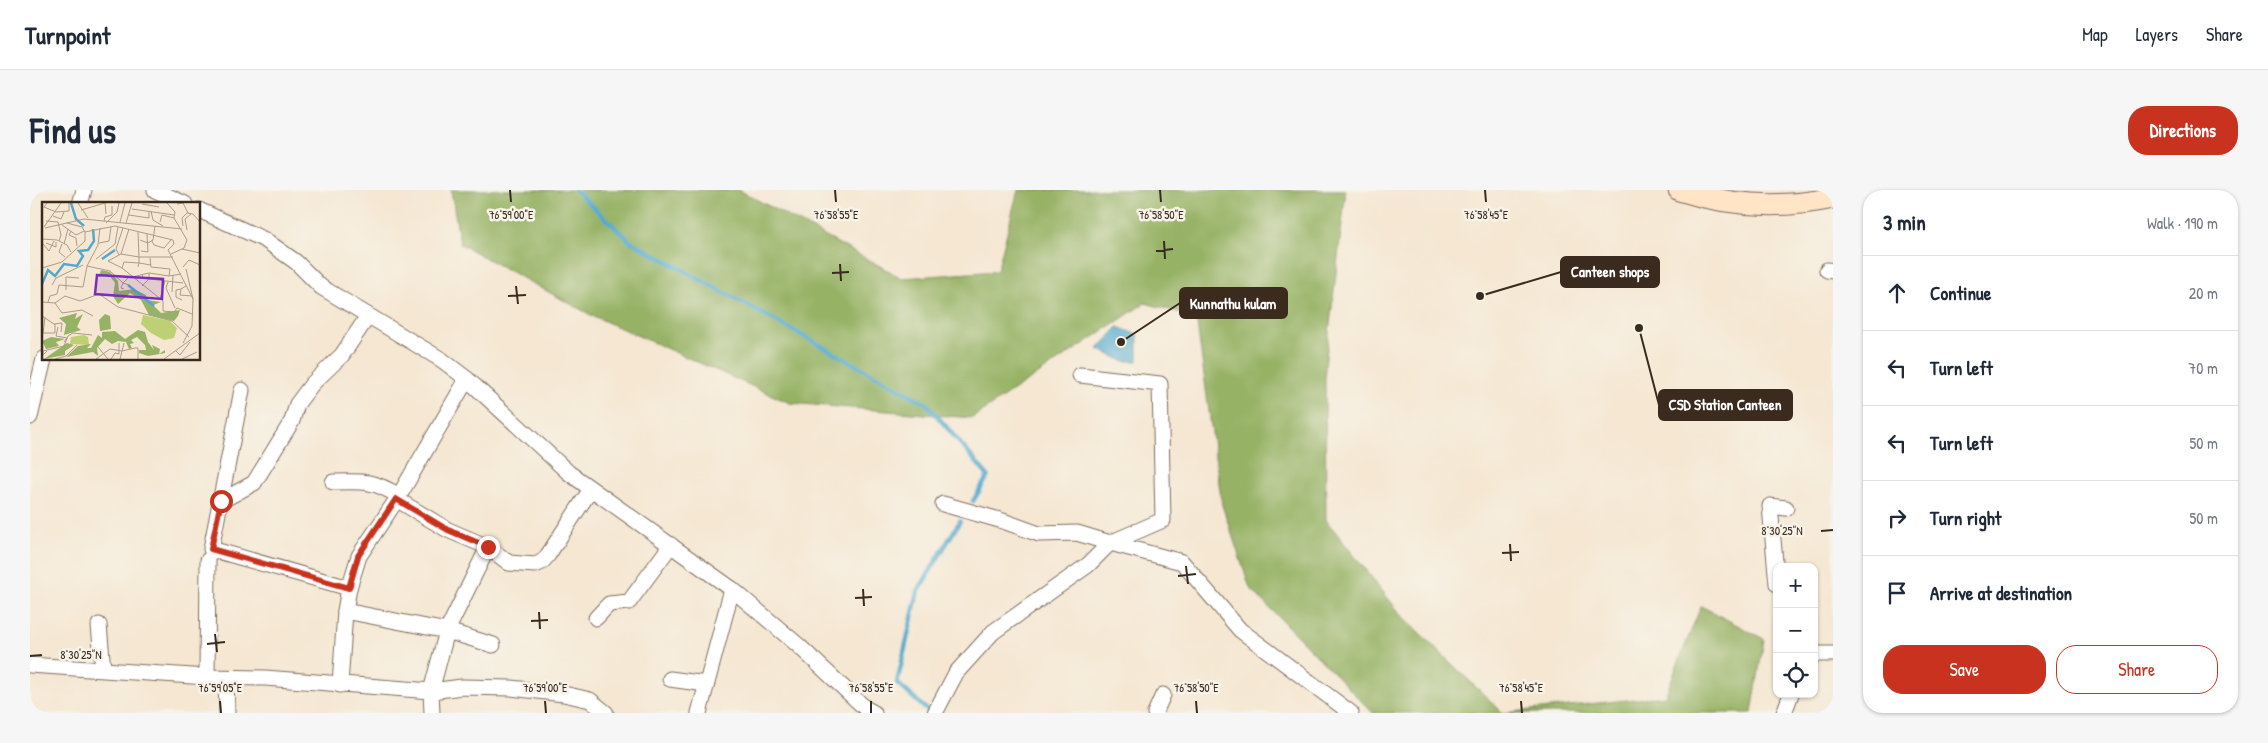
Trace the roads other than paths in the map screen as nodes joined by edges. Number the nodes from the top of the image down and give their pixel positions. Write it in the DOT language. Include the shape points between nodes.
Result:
graph roads {
  1 [pos="155,190"];
  2 [pos="1679,190"];
  3 [pos="1833,198"];
  4 [pos="181,202"];
  5 [pos="200,210"];
  6 [pos="368,316"];
  7 [pos="44,360"];
  8 [pos="1080,375"];
  9 [pos="467,379"];
  10 [pos="242,390"];
  11 [pos="30,417"];
  12 [pos="333,482"];
  13 [pos="591,489"];
  14 [pos="397,497"];
  15 [pos="221,501"];
  16 [pos="943,504"];
  17 [pos="1786,508"];
  18 [pos="1110,543"];
  19 [pos="671,545"];
  20 [pos="488,547"];
  21 [pos="208,560"];
  22 [pos="1775,563"];
  23 [pos="349,588"];
  24 [pos="732,589"];
  25 [pos="346,611"];
  26 [pos="596,618"];
  27 [pos="99,625"];
  28 [pos="447,631"];
  29 [pos="493,645"];
  30 [pos="1818,654"];
  31 [pos="1833,654"];
  32 [pos="30,665"];
  33 [pos="103,669"];
  34 [pos="207,677"];
  35 [pos="226,678"];
  36 [pos="670,679"];
  37 [pos="706,684"];
  38 [pos="340,685"];
  39 [pos="431,691"];
  40 [pos="1163,695"];
  41 [pos="1790,698"];
  42 [pos="868,711"];
  43 [pos="227,713"];
  44 [pos="432,713"];
  45 [pos="606,713"];
  46 [pos="699,713"];
  47 [pos="935,713"];
  48 [pos="1155,713"];
  49 [pos="1351,713"];
  50 [pos="1784,713"];
  1 -- 4 [label="street"];
  2 -- 3 [label="main road" via="1731,202 1803,204"];
  5 -- 6 [label="street" via="265,240 296,262 320,287"];
  6 -- 9 [label="street" via="442,360"];
  6 -- 15 [label="street" via="342,355 297,404 292,421 254,483"];
  7 -- 11 [label="street"];
  8 -- 18 [label="street" via="1160,384 1163,520"];
  9 -- 13 [label="street"];
  9 -- 14 [label="street"];
  10 -- 15 [label="street"];
  12 -- 14 [label="street" via="380,484"];
  13 -- 19 [label="street"];
  13 -- 20 [label="street" via="542,562 524,566 509,563"];
  14 -- 20 [label="street" via="448,530"];
  14 -- 23 [label="street" via="358,556"];
  15 -- 23 [label="street" via="211,549"];
  16 -- 18 [label="street" via="1039,534 1077,533"];
  17 -- 22 [label="street" via="1770,506"];
  18 -- 47 [label="street" via="1088,565 993,632 956,673"];
  18 -- 49 [label="street" via="1182,562 1240,630"];
  19 -- 24 [label="street"];
  19 -- 26 [label="street" via="629,602 609,604"];
  20 -- 28 [label="street"];
  21 -- 34 [label="street"];
  23 -- 25 [label="street"];
  24 -- 37 [label="street"];
  24 -- 42 [label="street"];
  25 -- 28 [label="street"];
  25 -- 38 [label="street"];
  27 -- 33 [label="street"];
  28 -- 29 [label="street"];
  28 -- 39 [label="street"];
  30 -- 31 [label="street"];
  32 -- 33 [label="street"];
  33 -- 34 [label="street"];
  34 -- 35 [label="street"];
  35 -- 38 [label="street"];
  35 -- 43 [label="street"];
  36 -- 37 [label="street"];
  37 -- 46 [label="street"];
  38 -- 39 [label="street"];
  39 -- 44 [label="street"];
  39 -- 45 [label="street" via="462,687 556,693 590,700"];
  40 -- 48 [label="street"];
  41 -- 50 [label="street"];
}
